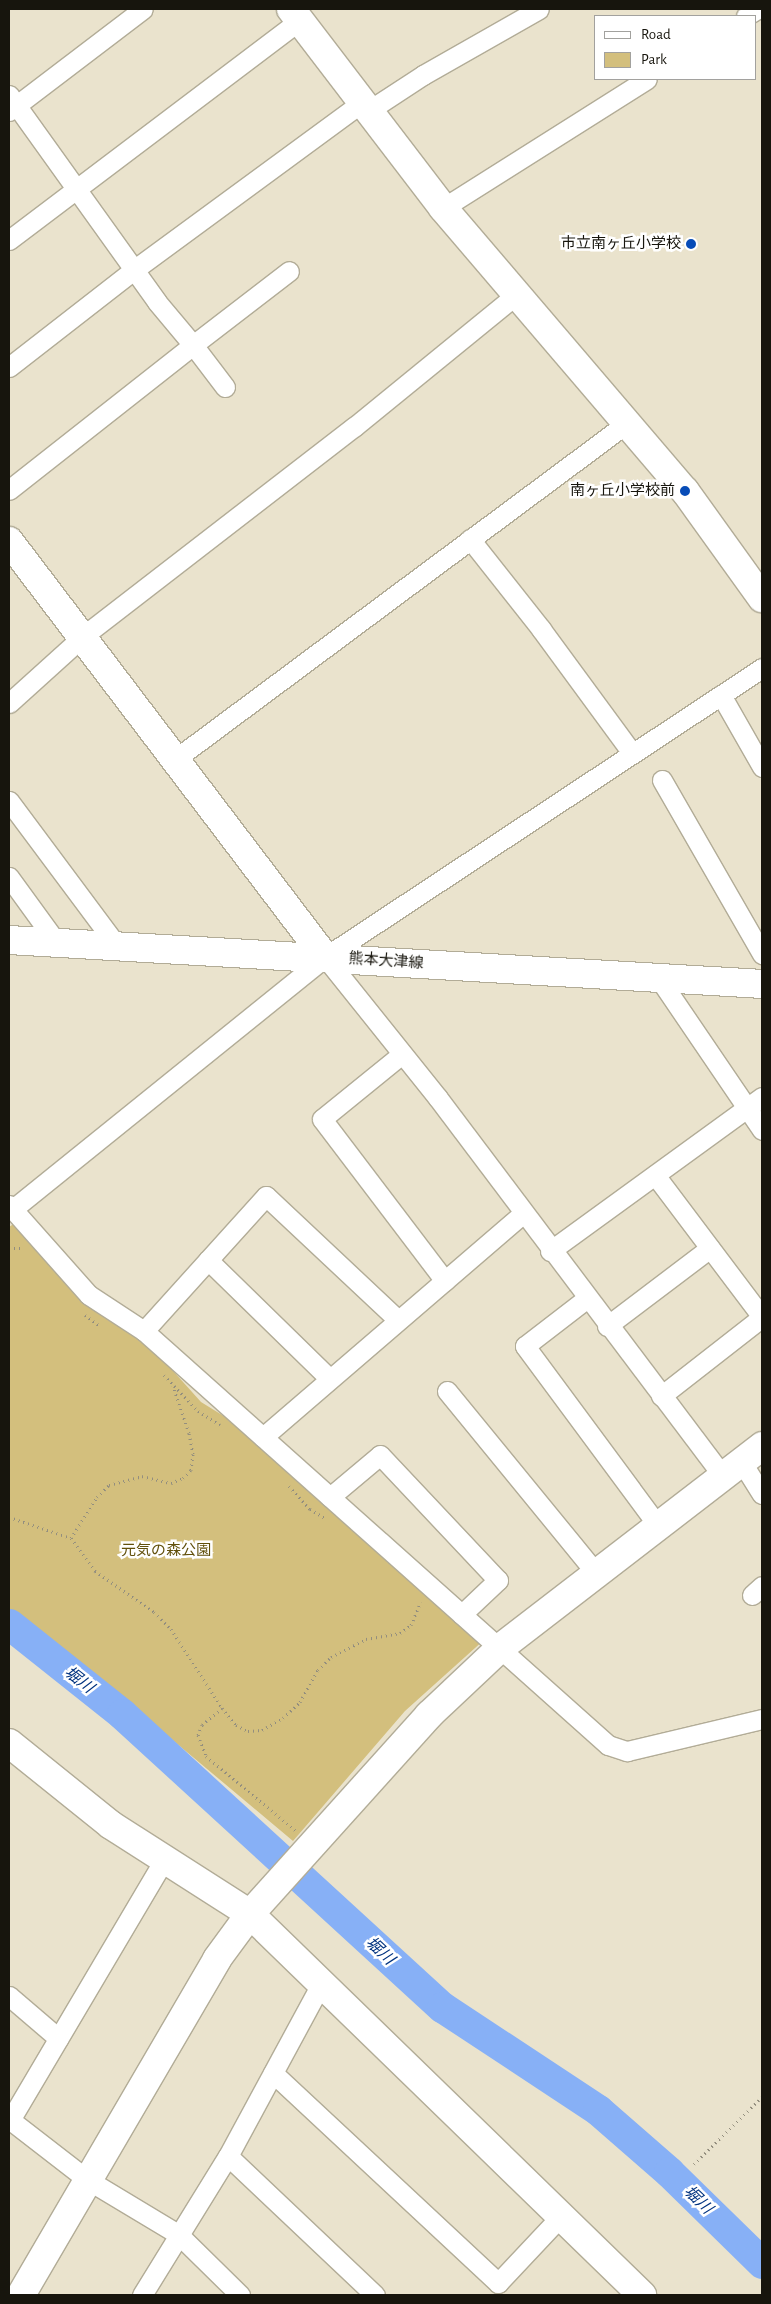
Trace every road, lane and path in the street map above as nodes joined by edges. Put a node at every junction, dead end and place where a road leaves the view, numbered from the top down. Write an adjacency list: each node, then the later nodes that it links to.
1 (144, 9): 5 (street)
2 (539, 9): 6 (street)
3 (296, 14): 6 (street); 7 (street)
4 (645, 80): 8 (street)
5 (11, 104): 7 (street)
6 (365, 107): 8 (street); 10 (street)
7 (76, 189): 9 (street); 10 (street)
8 (443, 208): 12 (street)
9 (9, 240)
10 (135, 269): 13 (street); 14 (street)
11 (289, 271): 13 (street)
12 (516, 295): 16 (street); 21 (street)
13 (193, 345): 15 (street); 17 (street)
14 (9, 367)
15 (225, 387)
16 (628, 423): 18 (street); 20 (street)
17 (9, 490)
18 (470, 539): 25 (street); 26 (street)
19 (9, 541): 21 (street)
20 (762, 598)
21 (82, 637): 24 (street); 26 (street)
22 (762, 668): 23 (street)
23 (721, 695): 25 (street); 27 (street)
24 (9, 702)
25 (632, 753): 35 (street)
26 (174, 760): 35 (street)
27 (762, 767)
28 (662, 780): 34 (street)
29 (9, 801): 33 (street)
30 (9, 878): 32 (street)
31 (9, 940): 32 (street, 熊本大津線)
32 (57, 943): 33 (street, 熊本大津線)
33 (117, 946): 35 (street, 熊本大津線)
34 (762, 954)
35 (325, 957): 36 (street, 熊本大津線); 38 (street); 42 (street)
36 (658, 977): 37 (street, 熊本大津線); 39 (street)
37 (762, 984)
38 (402, 1054): 43 (street); 47 (street)
39 (755, 1103): 40 (street); 41 (street)
40 (762, 1130)
41 (656, 1175): 44 (street); 45 (street)
42 (13, 1213): 52 (street)
43 (523, 1214): 45 (street); 47 (street)
44 (710, 1248): 49 (street); 51 (street)
45 (550, 1251): 48 (street)
46 (208, 1260): 50 (street); 52 (street); 53 (street)
47 (444, 1281): 50 (street)
48 (586, 1299): 51 (street); 62 (street)
49 (762, 1317): 56 (street)
50 (398, 1320): 53 (street)
51 (607, 1326): 56 (street)
52 (144, 1331): 57 (street)
53 (330, 1379): 57 (street)
54 (173, 1384): 63 (path)
55 (447, 1391): 64 (street)
56 (661, 1396): 58 (street)
57 (263, 1437): 60 (street)
58 (741, 1460): 59 (street); 62 (street)
59 (762, 1494)
60 (330, 1497): 66 (street); 66 (street)
61 (9, 1517): 63 (path)
62 (658, 1526): 64 (street)
63 (71, 1538): 68 (path)
64 (596, 1574): 67 (street)
65 (423, 1596): 68 (path)
66 (462, 1614): 67 (street)
67 (500, 1648): 69 (street); 71 (street)
68 (222, 1708): 71 (path)
69 (762, 1719)
70 (9, 1743): 72 (street)
71 (311, 1846): 73 (street)
72 (164, 1860): 73 (street); 76 (street)
73 (250, 1914): 74 (street); 82 (street)
74 (322, 1982): 77 (street); 83 (street)
75 (9, 1996): 76 (street)
76 (58, 2038): 79 (street)
77 (273, 2072): 80 (street); 85 (street)
78 (762, 2097): 81 (path)
79 (9, 2120): 82 (street)
80 (228, 2156): 84 (street); 90 (street)
81 (694, 2164)
82 (88, 2180): 84 (street); 87 (street)
83 (561, 2216): 85 (street); 86 (street)
84 (178, 2234): 88 (street); 89 (street)
85 (492, 2289)
86 (631, 2292)
87 (21, 2295)
88 (142, 2295)
89 (240, 2295)
90 (375, 2295)

